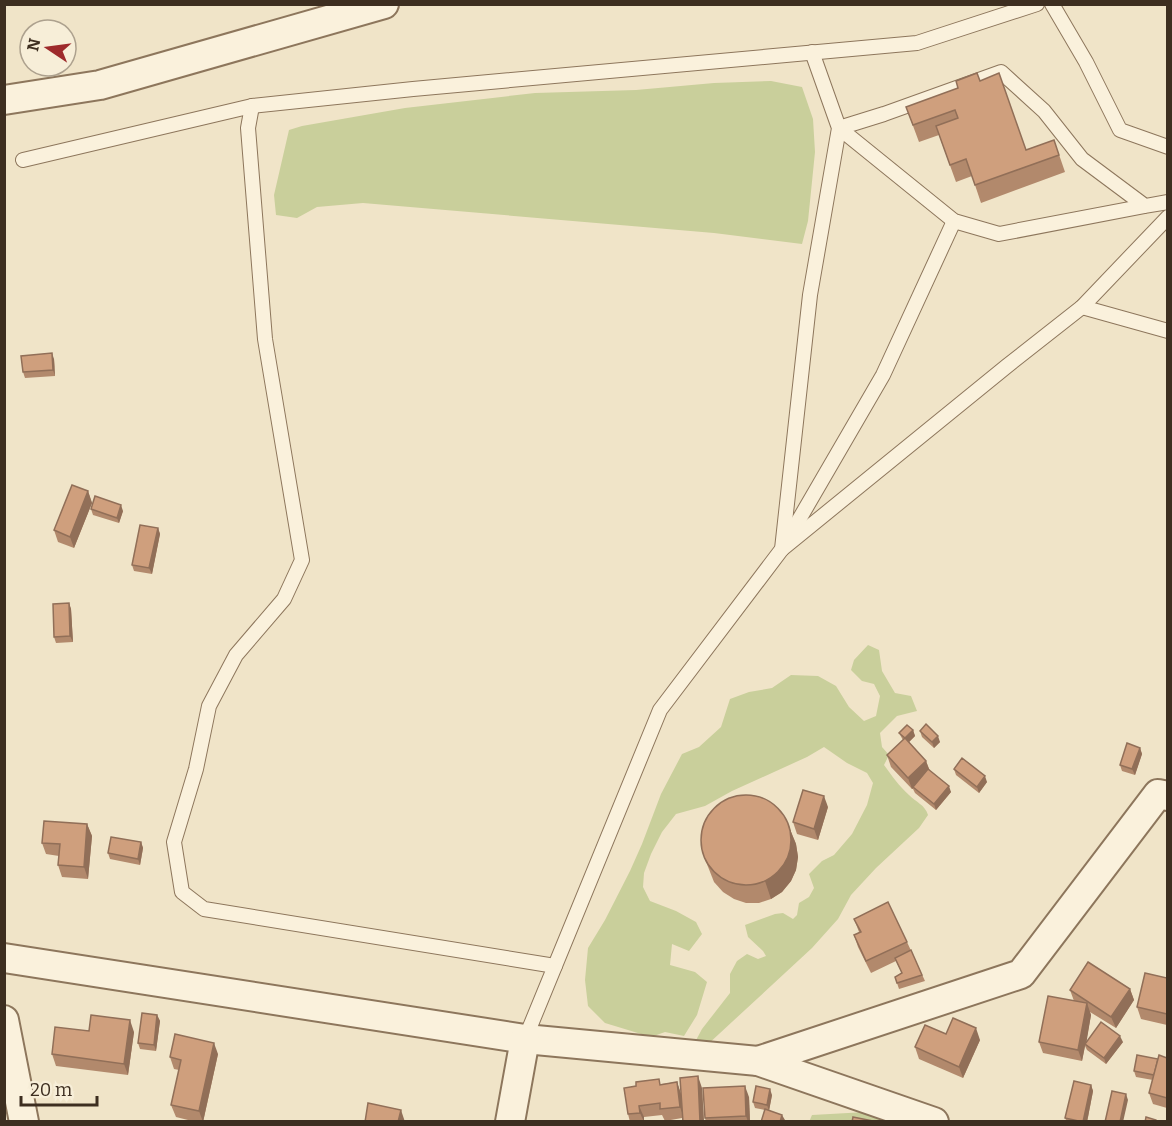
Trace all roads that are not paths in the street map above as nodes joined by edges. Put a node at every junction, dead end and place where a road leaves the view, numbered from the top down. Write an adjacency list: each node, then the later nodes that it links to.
1 (384, 4): 5 (street)
2 (1037, 4): 4 (lane)
3 (1052, 4): 8 (lane)
4 (812, 52): 6 (lane); 7 (lane)
5 (4, 100)
6 (252, 106): 9 (lane); 19 (lane)
7 (839, 128): 11 (lane); 13 (lane); 16 (lane)
8 (1167, 147)
9 (23, 160)
10 (1167, 202): 11 (lane)
11 (1145, 206): 13 (lane)
12 (1167, 217): 14 (lane)
13 (954, 221): 16 (lane)
14 (1082, 307): 15 (lane); 16 (lane)
15 (1167, 331)
16 (782, 549): 19 (lane)
17 (1167, 796): 22 (street)
18 (4, 958): 21 (street)
19 (555, 966): 21 (lane)
20 (4, 1020): 23 (street)
21 (525, 1040): 22 (street); 24 (street)
22 (758, 1061): 25 (street)
23 (24, 1122)
24 (510, 1122)
25 (934, 1122)

